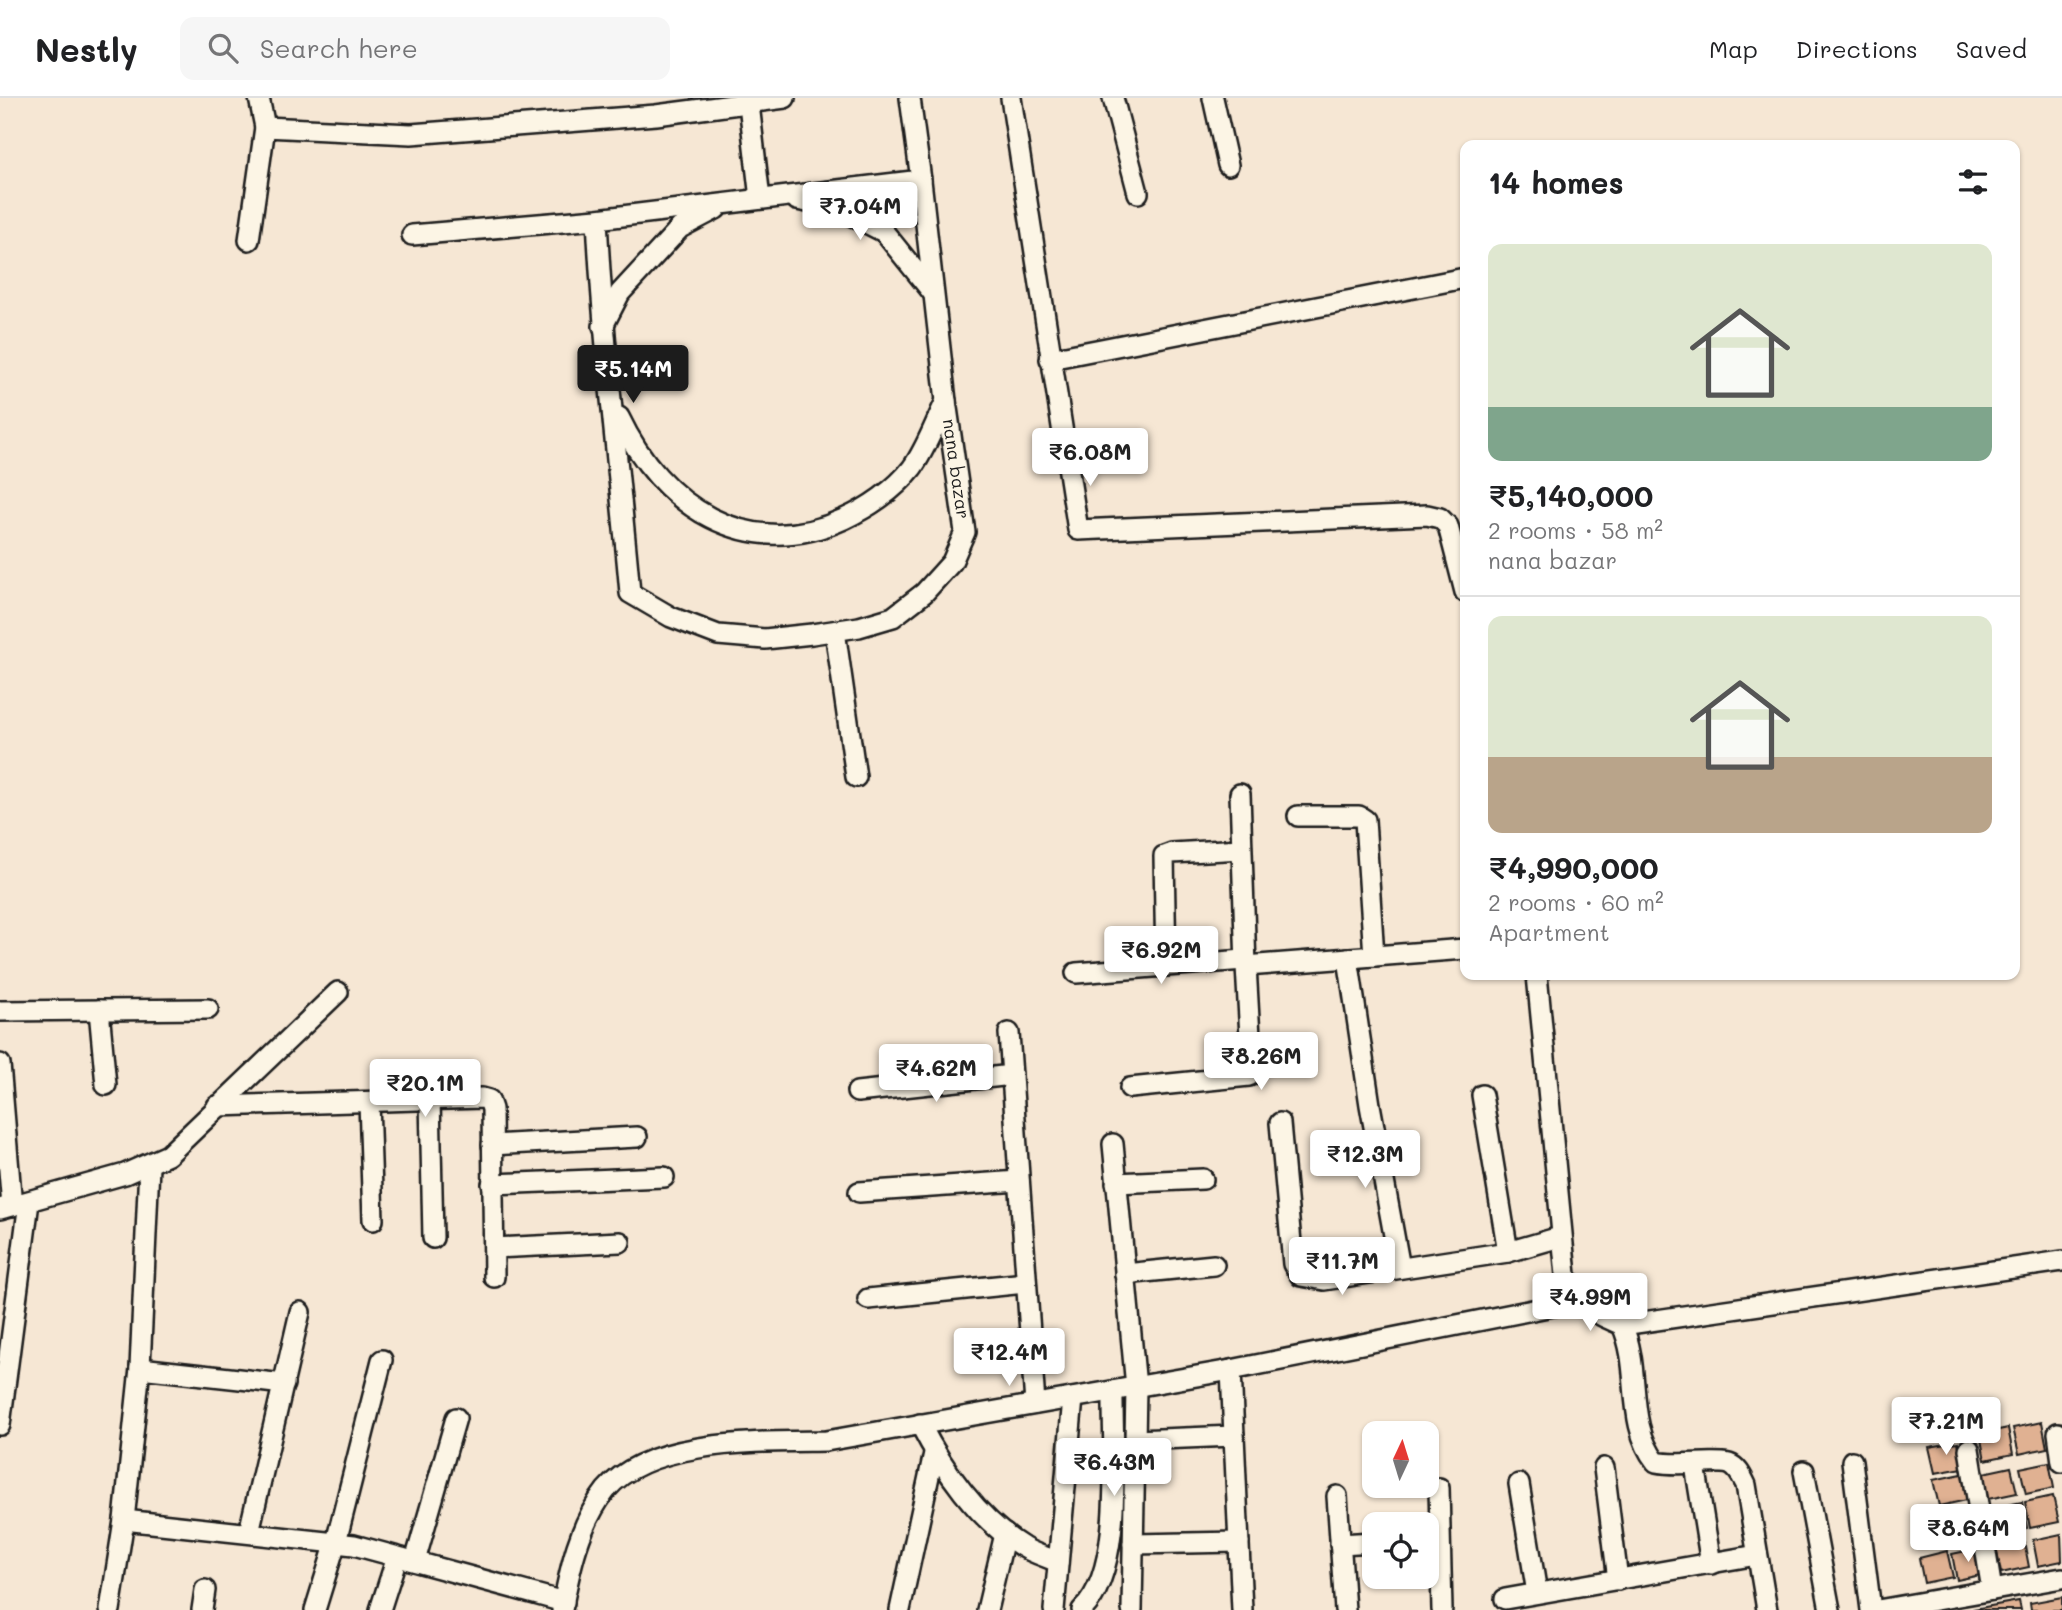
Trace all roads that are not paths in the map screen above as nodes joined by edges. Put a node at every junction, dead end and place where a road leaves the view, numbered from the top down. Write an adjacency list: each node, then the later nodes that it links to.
1 (259, 98): 8 (street)
2 (785, 98): 7 (street)
3 (910, 98): 10 (street, nana bazar)
4 (1011, 98): 21 (street)
5 (1113, 98): 11 (street)
6 (1213, 98): 9 (street)
7 (749, 104): 8 (street); 13 (street)
8 (265, 127): 17 (street)
9 (1228, 165)
10 (921, 180): 12 (street); 19 (street, nana bazar)
11 (1138, 193)
12 (783, 197): 13 (street); 19 (street)
13 (760, 199): 14 (street)
14 (728, 203): 15 (street); 20 (street)
15 (597, 219): 16 (street); 20 (street, nana bazar)
16 (412, 235)
17 (249, 240)
18 (1460, 279): 21 (street)
19 (933, 293): 22 (street, nana bazar)
20 (602, 327): 23 (street, nana bazar)
21 (1050, 359): 24 (street)
22 (946, 401): 23 (street); 25 (street, nana bazar)
23 (613, 404): 25 (street, nana bazar)
24 (1460, 573)
25 (835, 631): 26 (street)
26 (856, 777)
27 (1240, 794): 29 (street)
28 (1298, 816): 31 (street)
29 (1241, 849): 33 (street); 34 (street)
30 (1460, 948): 31 (street)
31 (1374, 956): 32 (street)
32 (1348, 958): 33 (street); 71 (street)
33 (1245, 963): 34 (street); 45 (street)
34 (1166, 966): 35 (street)
35 (1076, 973)
36 (1537, 980): 64 (street)
37 (338, 992): 50 (street)
38 (208, 1009): 39 (street)
39 (99, 1010): 40 (street); 44 (street)
40 (0, 1011)
41 (1009, 1033): 43 (street)
42 (0, 1064): 62 (street)
43 (1012, 1075): 46 (street); 58 (street)
44 (106, 1085)
45 (1130, 1088)
46 (857, 1092)
47 (1482, 1095): 68 (street)
48 (430, 1098): 49 (street); 54 (street); 65 (street)
49 (369, 1102): 50 (street); 63 (street)
50 (217, 1106): 55 (street)
51 (1280, 1123): 71 (street)
52 (636, 1137): 54 (street)
53 (1113, 1144): 59 (street)
54 (492, 1145): 60 (street)
55 (149, 1166): 62 (street); 81 (street)
56 (664, 1177): 60 (street)
57 (1203, 1179): 59 (street)
58 (1019, 1181): 61 (street); 74 (street)
59 (1116, 1183): 72 (street)
60 (492, 1184): 67 (street)
61 (859, 1192)
62 (14, 1205): 79 (street)
63 (373, 1220)
64 (1560, 1237): 68 (street); 76 (street)
65 (433, 1238)
66 (621, 1242): 67 (street)
67 (494, 1248): 73 (street)
68 (1508, 1252): 71 (street)
69 (2062, 1261): 78 (street)
70 (1214, 1265): 72 (street)
71 (1400, 1268)
72 (1125, 1274): 84 (street)
73 (494, 1277)
74 (1026, 1283): 75 (street); 87 (street)
75 (869, 1299)
76 (1578, 1301): 78 (street); 82 (street)
77 (300, 1312): 83 (street)
78 (1622, 1325): 98 (street)
79 (6, 1330): 90 (street)
80 (382, 1360): 106 (street)
81 (140, 1368): 83 (street); 103 (street)
82 (1231, 1370): 84 (street); 92 (street)
83 (284, 1384): 104 (street)
84 (1136, 1387): 85 (street); 93 (street)
85 (1113, 1391): 86 (street); 130 (street)
86 (1073, 1398): 87 (street); 113 (street)
87 (1035, 1404): 89 (street)
88 (456, 1418): 112 (street)
89 (919, 1424): 95 (street); 122 (street)
90 (0, 1425)
91 (2058, 1433): 97 (street)
92 (1234, 1436): 93 (street); 107 (street)
93 (1135, 1440): 109 (street)
94 (1969, 1449): 119 (street)
95 (934, 1453): 105 (street); 127 (street)
96 (1852, 1461): 137 (street)
97 (2062, 1462)
98 (1695, 1465): 111 (street); 114 (street)
99 (1604, 1468): 116 (street)
100 (1804, 1471): 136 (street)
101 (1519, 1484): 120 (street)
102 (1336, 1496): 110 (street)
103 (124, 1520): 104 (street); 123 (street)
104 (248, 1532): 106 (street)
105 (1005, 1534): 113 (street); 128 (street)
106 (336, 1542): 112 (street); 125 (street)
107 (1239, 1542): 109 (street); 132 (street)
108 (1362, 1543): 110 (street)
109 (1133, 1544): 131 (street)
110 (1340, 1544): 133 (street)
111 (1757, 1555): 114 (street); 135 (street)
112 (406, 1559): 122 (street); 126 (street)
113 (1058, 1562): 129 (street)
114 (1711, 1564): 116 (street)
115 (2062, 1578): 119 (street)
116 (1618, 1580): 120 (street)
117 (1439, 1586): 134 (street)
118 (205, 1590): 124 (street)
119 (1992, 1590): 138 (street)
120 (1537, 1593): 121 (street)
121 (1505, 1599)
122 (563, 1606)
123 (110, 1610)
124 (202, 1610)
125 (315, 1610)
126 (380, 1610)
127 (900, 1610)
128 (987, 1610)
129 (1054, 1610)
130 (1082, 1610)
131 (1132, 1610)
132 (1242, 1610)
133 (1345, 1610)
134 (1442, 1610)
135 (1767, 1610)
136 (1830, 1610)
137 (1871, 1610)
138 (1878, 1610)

